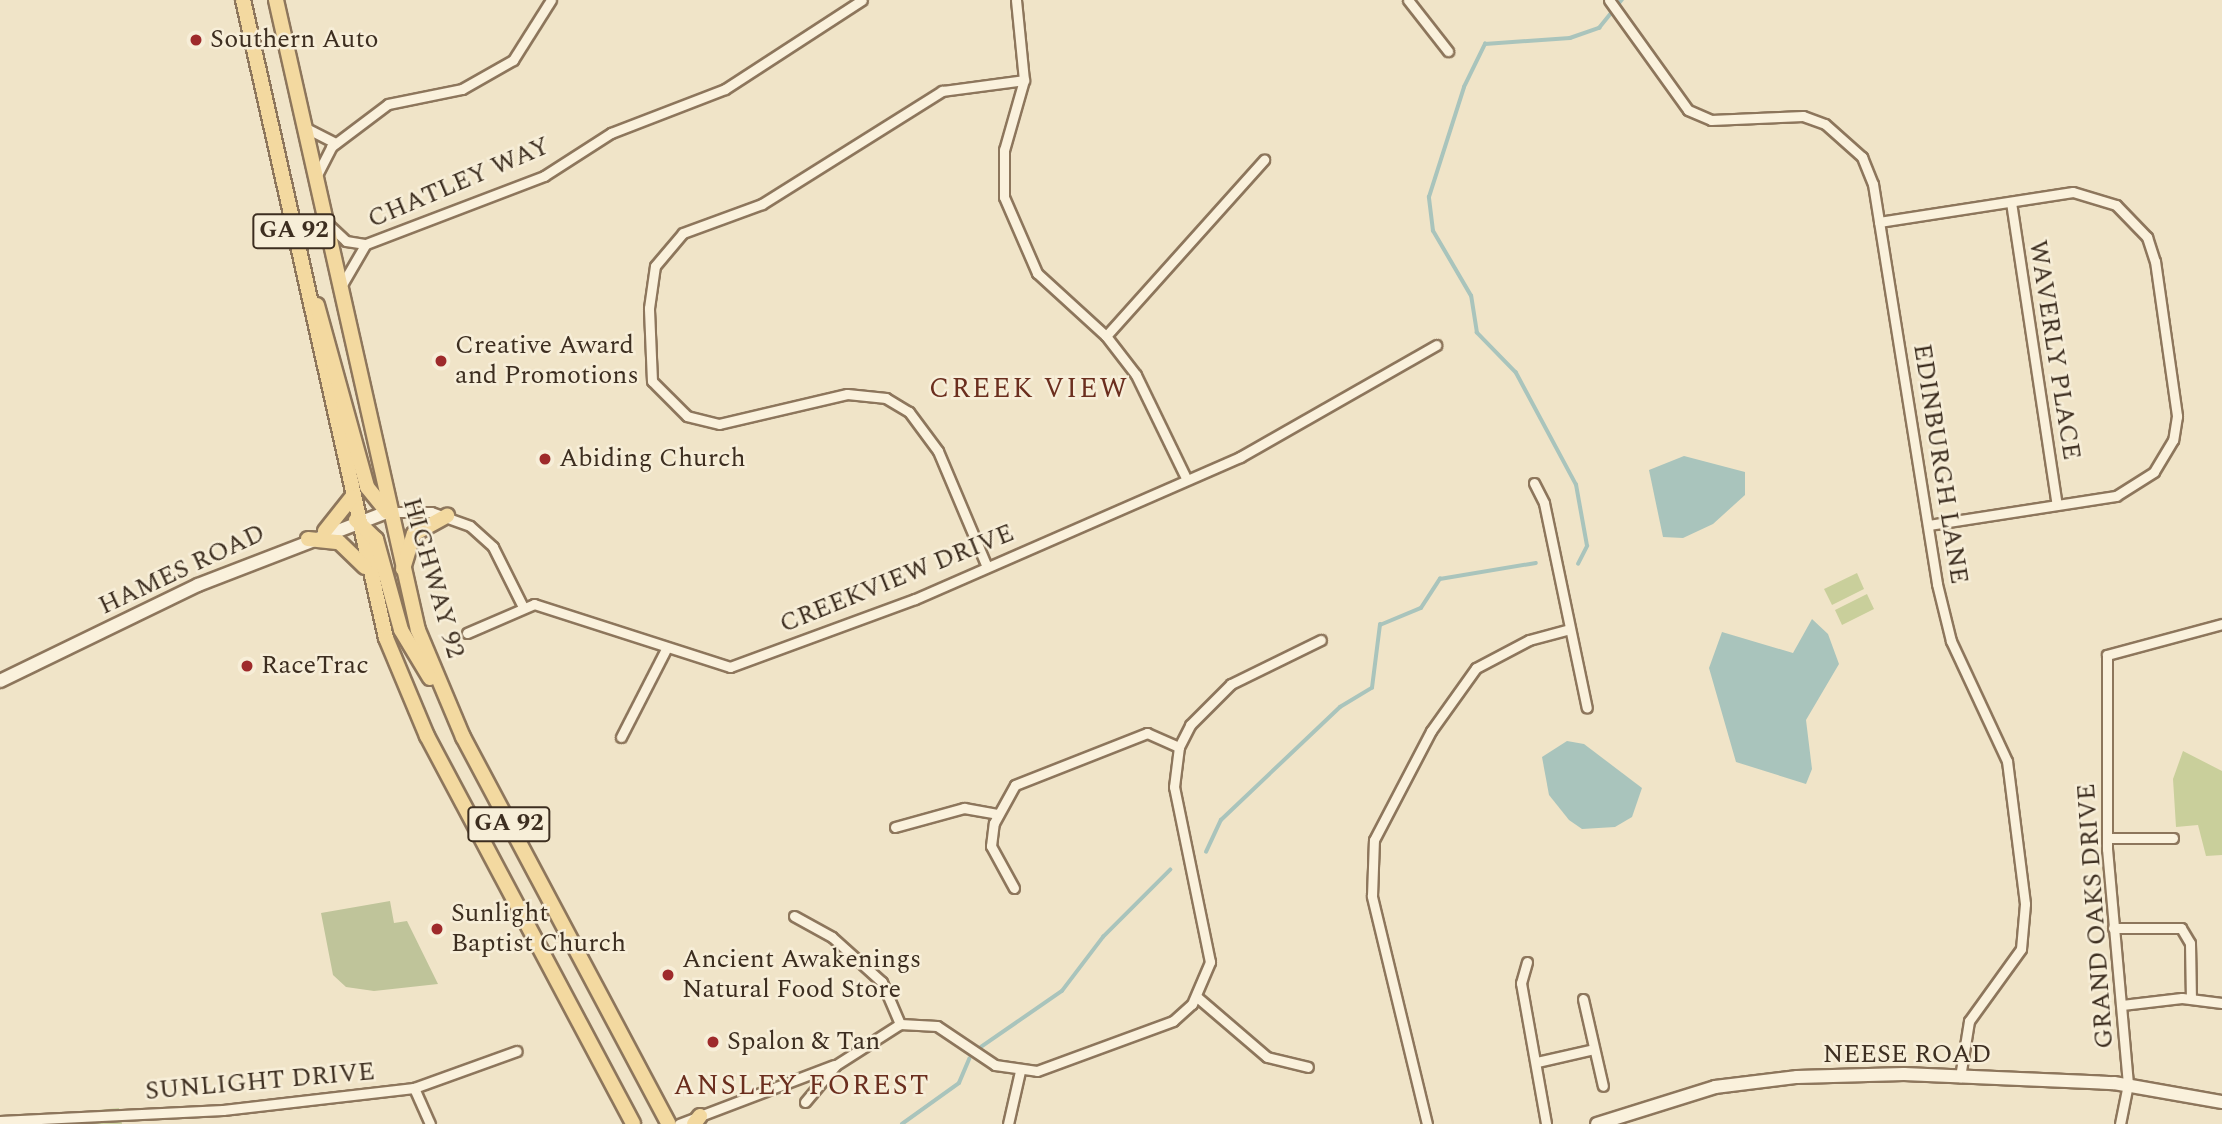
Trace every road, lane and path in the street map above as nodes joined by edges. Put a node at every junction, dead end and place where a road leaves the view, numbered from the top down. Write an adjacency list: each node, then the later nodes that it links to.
1 (243, 0): 18 (main road, GA 92)
2 (276, 0): 10 (main road, HIGHWAY 92 / GA 92)
3 (551, 0): 11 (street)
4 (862, 0): 17 (street, CHATLEY WAY)
5 (1016, 0): 9 (street)
6 (1408, 0): 8 (street)
7 (1609, 0): 16 (street, EDINBURGH LANE)
8 (1448, 51)
9 (1024, 80): 20 (street); 32 (street)
10 (303, 125): 11 (street); 13 (main road, HIGHWAY 92 / GA 92)
11 (335, 144): 13 (street)
12 (1264, 160): 20 (street)
13 (316, 181): 15 (main road, HIGHWAY 92 / GA 92)
14 (2011, 202): 16 (street); 25 (street, WAVERLY PLACE); 25 (street)
15 (323, 215): 17 (street, CHATLEY WAY); 19 (main road, HIGHWAY 92 / GA 92)
16 (1879, 222): 29 (street, EDINBURGH LANE)
17 (366, 244): 19 (street, CHATLEY WAY)
18 (306, 285): 24 (main road, GA 92); 26 (main road)
19 (340, 295): 26 (main road, HIGHWAY 92 / GA 92)
20 (1106, 336): 22 (street)
21 (1436, 345): 22 (street, CREEKVIEW DRIVE)
22 (1186, 478): 32 (street, CREEKVIEW DRIVE)
23 (1534, 484): 37 (street)
24 (352, 497): 28 (main road, GA 92); 30 (main road)
25 (2056, 505): 29 (street)
26 (387, 512): 27 (street); 28 (street, HAMES ROAD); 34 (main road, HIGHWAY 92 / GA 92)
27 (447, 516): 34 (main road); 35 (street)
28 (356, 520): 30 (street, HAMES ROAD); 33 (main road, GA 92); 42 (main road)
29 (1928, 525): 66 (street, EDINBURGH LANE)
30 (325, 531): 31 (street, HAMES ROAD)
31 (308, 538): 33 (main road); 41 (street, HAMES ROAD)
32 (988, 568): 40 (street, CREEKVIEW DRIVE)
33 (367, 570): 72 (main road, GA 92)
34 (403, 581): 42 (main road, HIGHWAY 92 / GA 92)
35 (523, 607): 38 (street); 40 (street, CREEKVIEW DRIVE)
36 (2222, 624): 48 (street, GRAND OAKS DRIVE)
37 (1570, 629): 43 (street); 81 (street)
38 (467, 633)
39 (1321, 640): 45 (street)
40 (666, 649): 44 (street)
41 (0, 681)
42 (441, 690): 78 (main road, HIGHWAY 92 / GA 92)
43 (1587, 708)
44 (621, 737)
45 (1179, 747): 46 (street); 54 (street)
46 (998, 814): 47 (street); 50 (street)
47 (895, 827)
48 (2107, 838): 49 (street); 52 (street, GRAND OAKS DRIVE)
49 (2173, 838)
50 (1014, 888)
51 (794, 916): 59 (street)
52 (2113, 928): 56 (street); 58 (street, GRAND OAKS DRIVE)
53 (1527, 962): 62 (street)
54 (1197, 997): 64 (street); 65 (street)
55 (1583, 999): 60 (street)
56 (2191, 999): 57 (street); 58 (street)
57 (2222, 1003)
58 (2122, 1005): 67 (street, GRAND OAKS DRIVE)
59 (900, 1024): 63 (street); 65 (street)
60 (1594, 1049): 62 (street); 68 (street)
61 (517, 1051): 69 (street, SUNLIGHT DRIVE)
62 (1537, 1062): 82 (street)
63 (836, 1065): 70 (street); 73 (street)
64 (1308, 1067)
65 (1020, 1070): 80 (street)
66 (1960, 1077): 67 (street, NEESE ROAD); 83 (street, NEESE ROAD)
67 (2128, 1084): 71 (street, NEESE ROAD); 84 (street, GRAND OAKS DRIVE)
68 (1603, 1086)
69 (414, 1088): 74 (street, SUNLIGHT DRIVE); 75 (street)
70 (805, 1102)
71 (2222, 1102)
72 (622, 1104): 76 (main road); 77 (main road, GA 92)
73 (697, 1120): 79 (street)
74 (0, 1121)
75 (430, 1124)
76 (623, 1124)
77 (633, 1124)
78 (669, 1124)
79 (679, 1124)
80 (1008, 1124)
81 (1427, 1124)
82 (1546, 1124)
83 (1597, 1124)
84 (2120, 1124)

